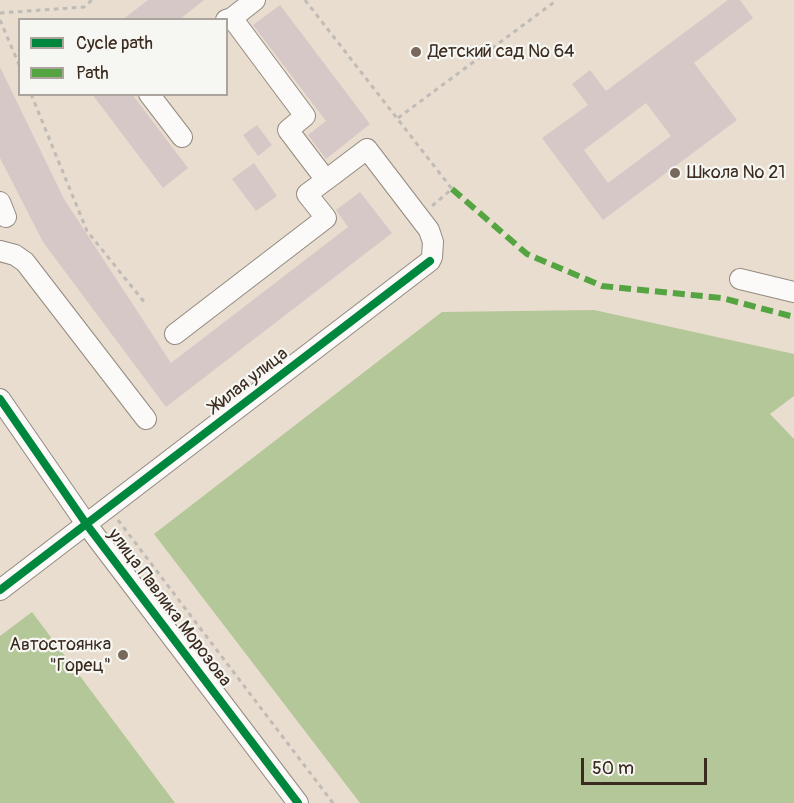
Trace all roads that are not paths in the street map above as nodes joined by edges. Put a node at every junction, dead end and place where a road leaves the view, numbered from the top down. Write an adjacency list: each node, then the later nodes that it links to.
1 (255, 0): 2 (street)
2 (229, 19): 5 (street)
3 (151, 96): 4 (street)
4 (183, 137)
5 (326, 180): 9 (street); 12 (street, Жилая улица)
6 (0, 251): 11 (street)
7 (740, 279): 8 (street)
8 (794, 292)
9 (175, 334)
10 (0, 399): 12 (street, улица Павлика Морозова)
11 (146, 419)
12 (87, 525): 13 (street, Жилая улица); 14 (street, улица Павлика Морозова)
13 (0, 590)
14 (298, 803)

